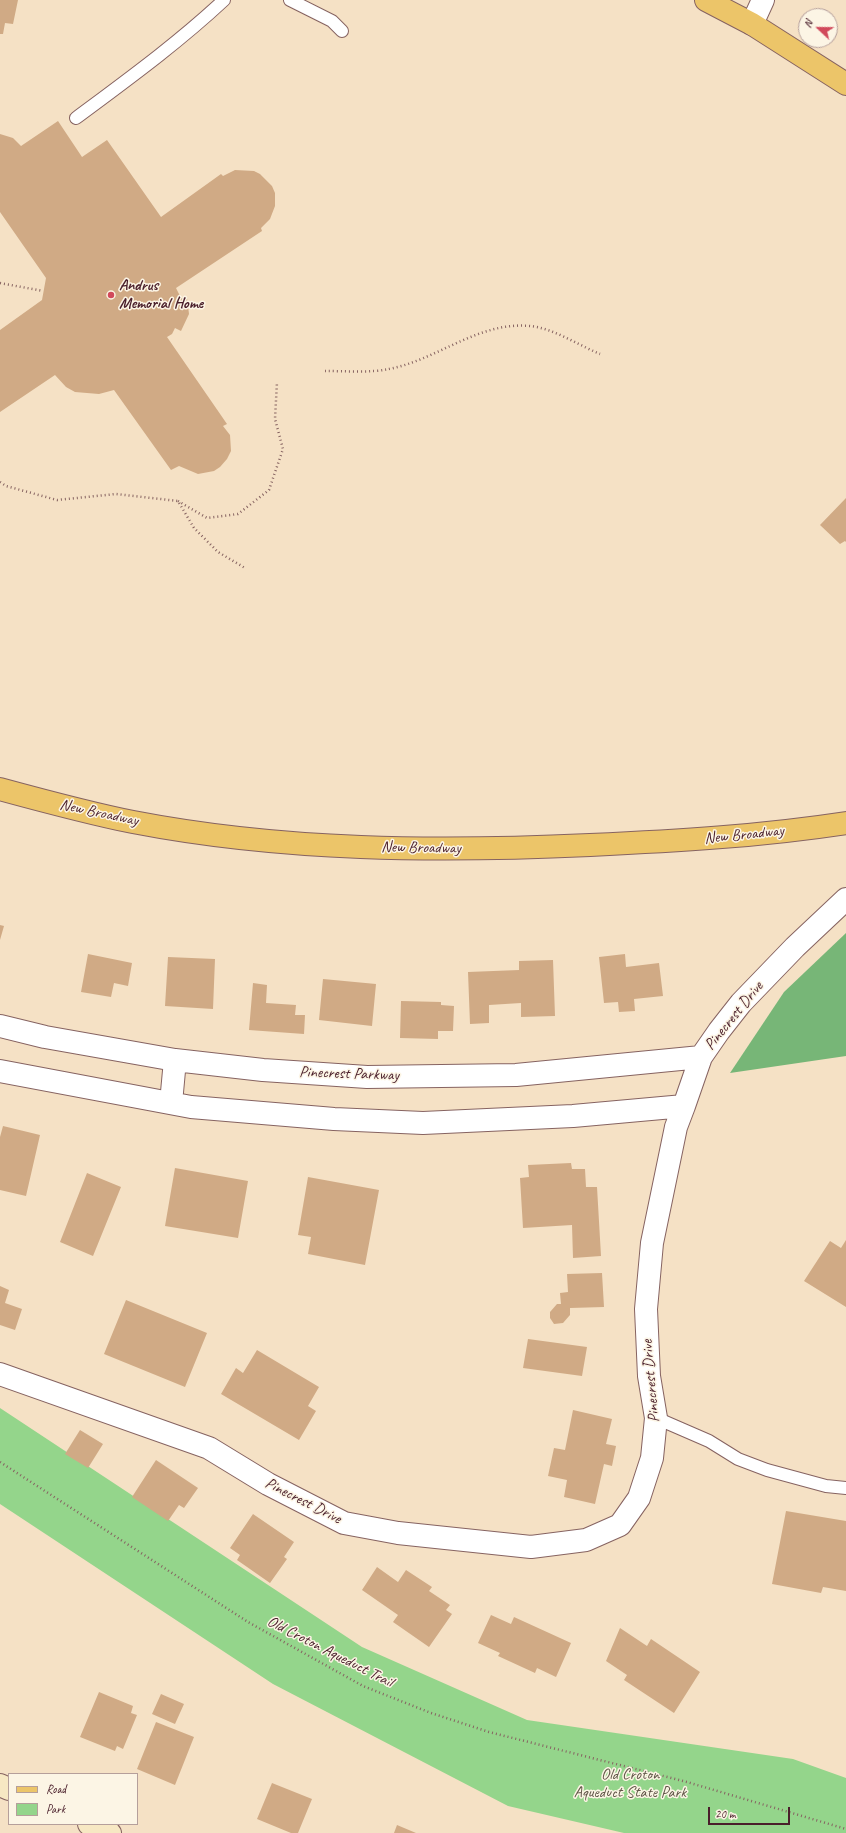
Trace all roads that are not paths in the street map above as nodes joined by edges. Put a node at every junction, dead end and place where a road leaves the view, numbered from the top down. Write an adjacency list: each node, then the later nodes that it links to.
1 (224, 0): 8 (lane)
2 (290, 0): 6 (lane)
3 (706, 0): 5 (main road)
4 (763, 0): 5 (street)
5 (752, 24): 7 (main road)
6 (342, 31)
7 (846, 84)
8 (76, 118)
9 (0, 789): 10 (main road, New Broadway)
10 (846, 823)
11 (846, 899): 13 (street, Pinecrest Drive)
12 (0, 1026): 14 (street, Pinecrest Parkway)
13 (702, 1057): 14 (street, Pinecrest Parkway); 17 (street, Pinecrest Drive)
14 (175, 1060): 16 (street)
15 (0, 1071): 16 (street)
16 (171, 1102): 17 (street)
17 (684, 1106): 19 (street, Pinecrest Drive)
18 (0, 1374): 19 (street, Pinecrest Drive)
19 (656, 1418): 20 (lane)
20 (846, 1488)
21 (91, 1825): 22 (street)
22 (110, 1833)

